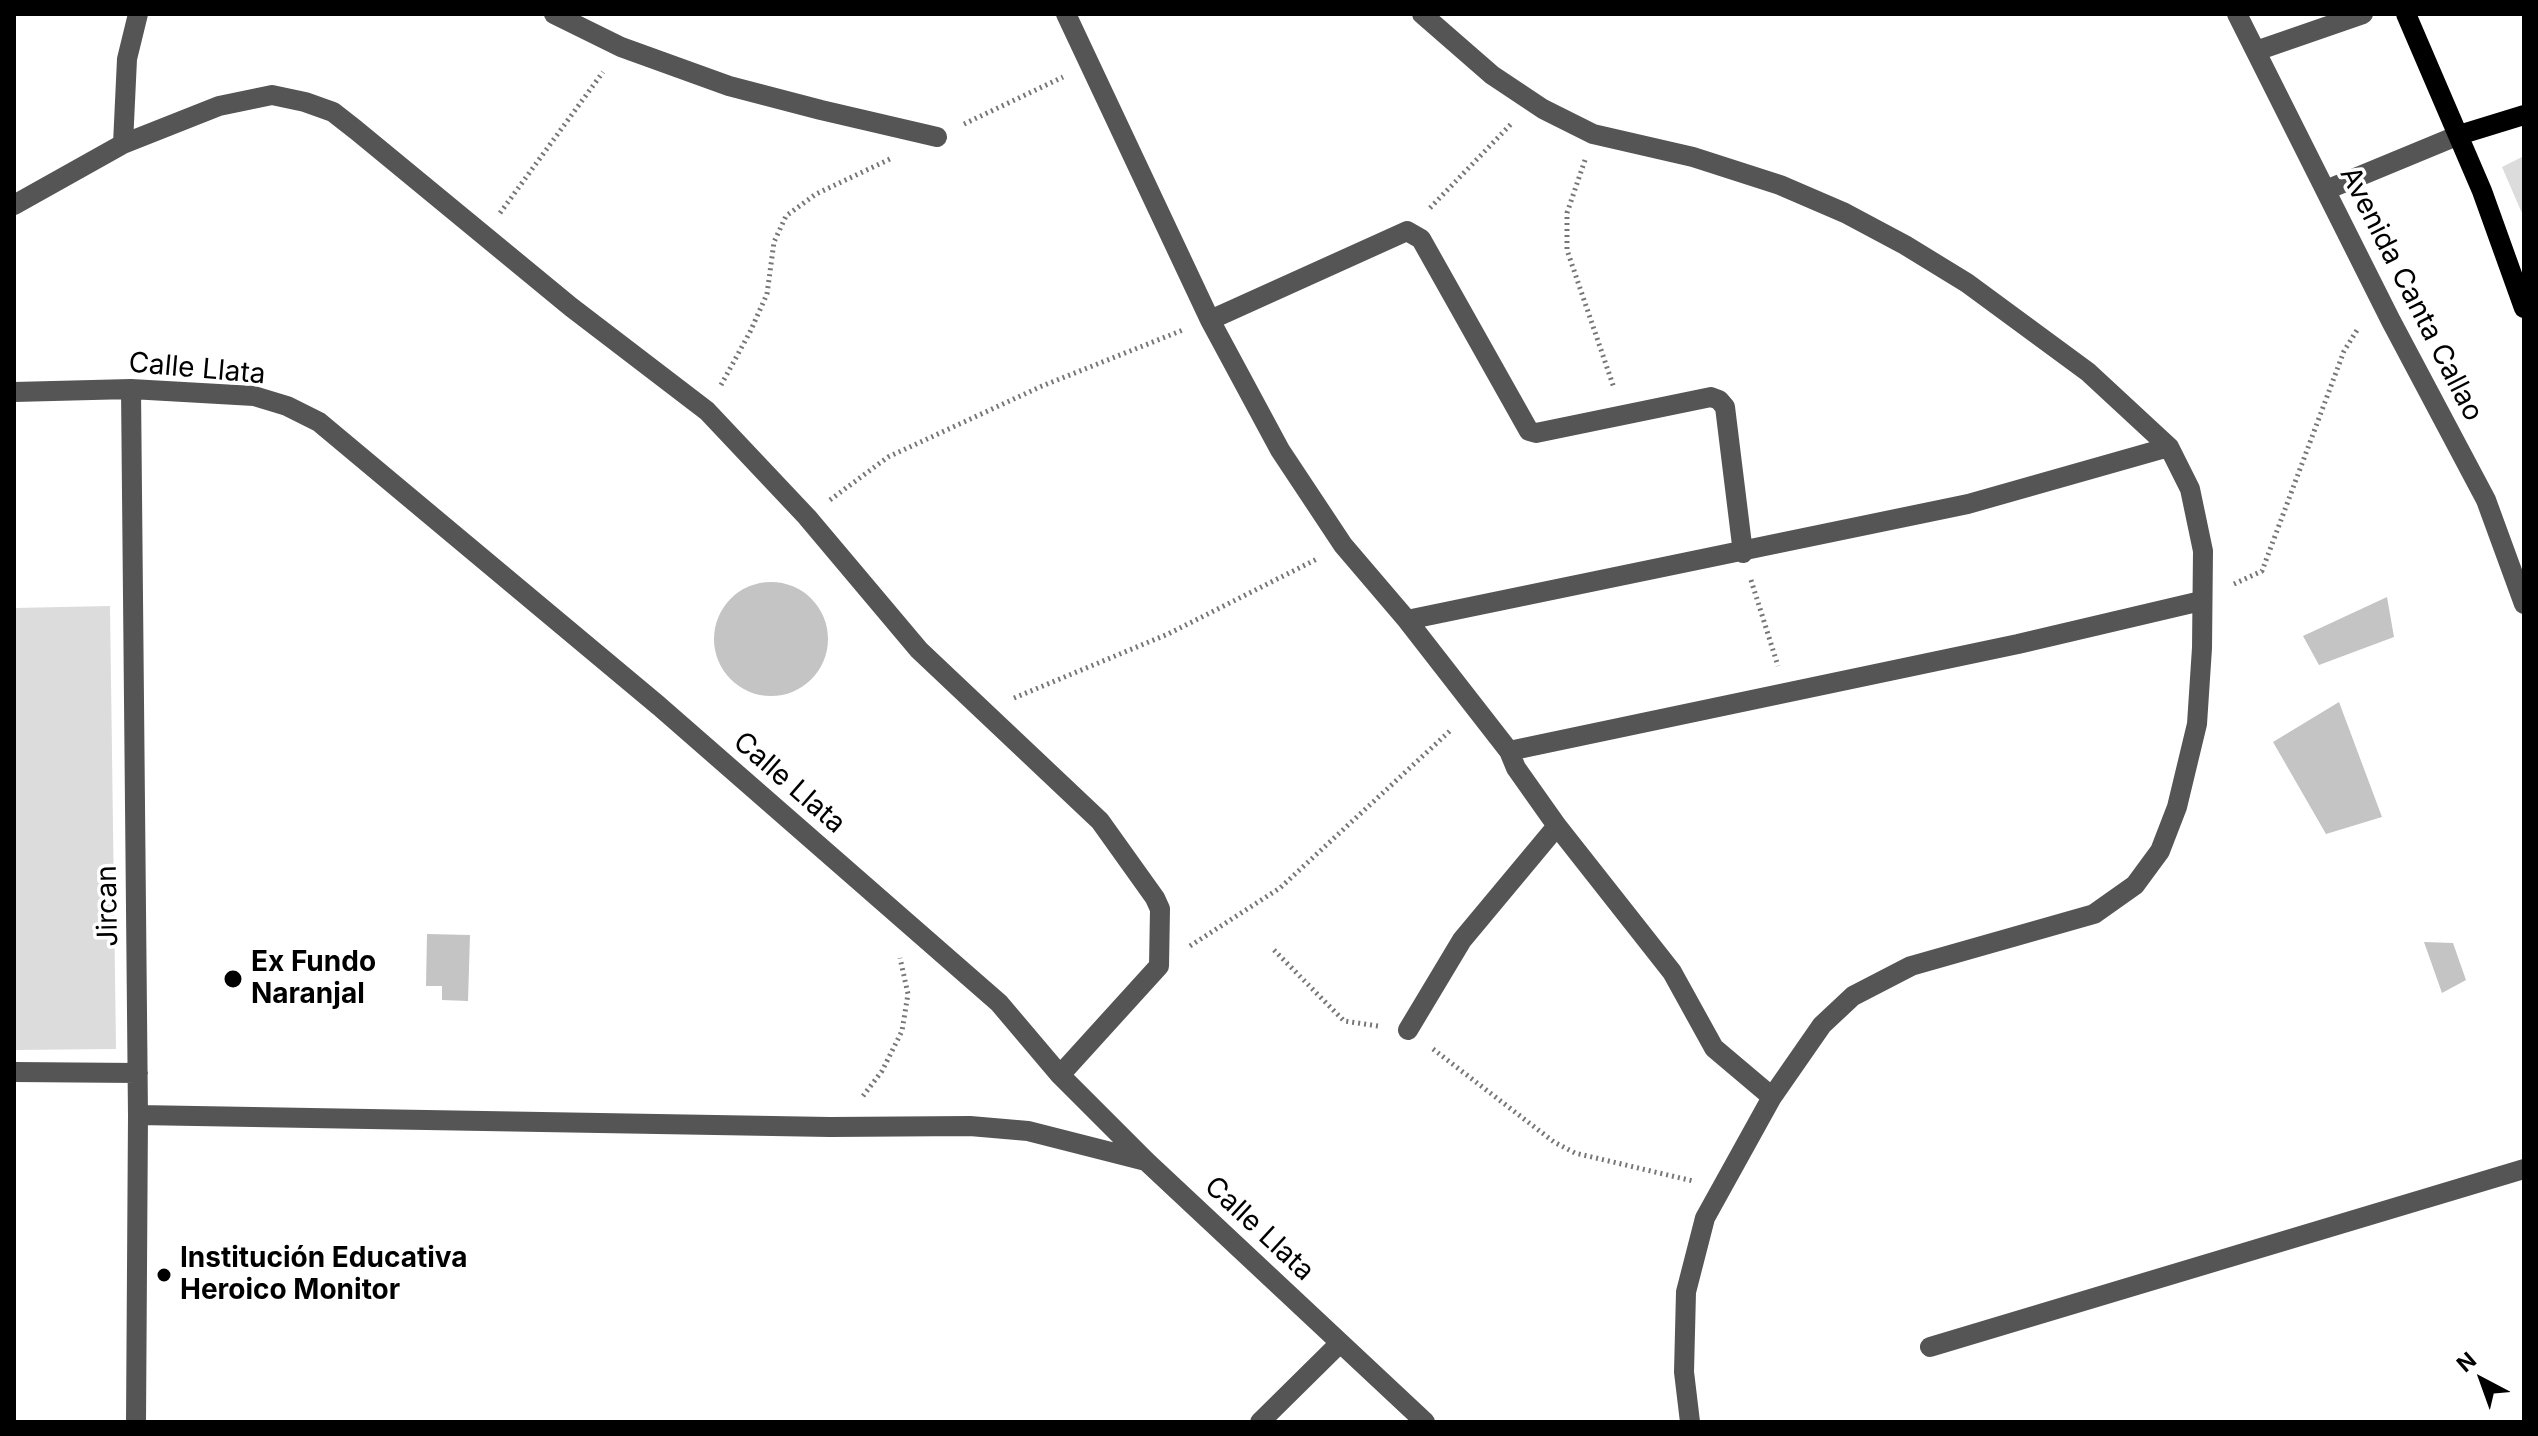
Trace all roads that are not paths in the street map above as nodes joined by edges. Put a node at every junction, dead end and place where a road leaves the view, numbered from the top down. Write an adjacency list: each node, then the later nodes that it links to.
1 (138, 14): 12 (street)
2 (554, 14): 11 (street)
3 (1066, 14): 16 (street)
4 (1422, 14): 19 (street)
5 (2237, 14): 8 (street, Avenida Canta Callao)
6 (2363, 14): 8 (street)
7 (2406, 14): 10 (main road)
8 (2256, 51): 13 (street, Avenida Canta Callao)
9 (2524, 115): 10 (main road)
10 (2459, 135): 13 (street); 15 (main road)
11 (937, 137)
12 (123, 144): 14 (street); 29 (street)
13 (2326, 190): 22 (street, Avenida Canta Callao)
14 (14, 205)
15 (2524, 308)
16 (1210, 320): 20 (street); 23 (street)
17 (131, 389): 18 (street, Calle Llata); 28 (street, Jircan); 29 (street, Calle Llata)
18 (14, 392)
19 (2169, 447): 20 (street); 21 (street)
20 (1743, 553): 23 (street)
21 (2201, 601): 24 (street); 30 (street)
22 (2524, 604)
23 (1407, 620): 24 (street)
24 (1509, 751): 25 (street)
25 (1557, 826): 26 (street); 30 (street)
26 (1408, 1030)
27 (14, 1072): 28 (street)
28 (138, 1073): 31 (street, Jircan)
29 (1060, 1075): 32 (street, Calle Llata)
30 (1772, 1097): 39 (street)
31 (138, 1115): 32 (street); 36 (street, Jircan)
32 (1146, 1161): 34 (street, Calle Llata)
33 (2524, 1169): 35 (street)
34 (1340, 1343): 37 (street); 38 (street, Calle Llata)
35 (1930, 1347)
36 (136, 1422)
37 (1260, 1422)
38 (1425, 1422)
39 (1690, 1422)

